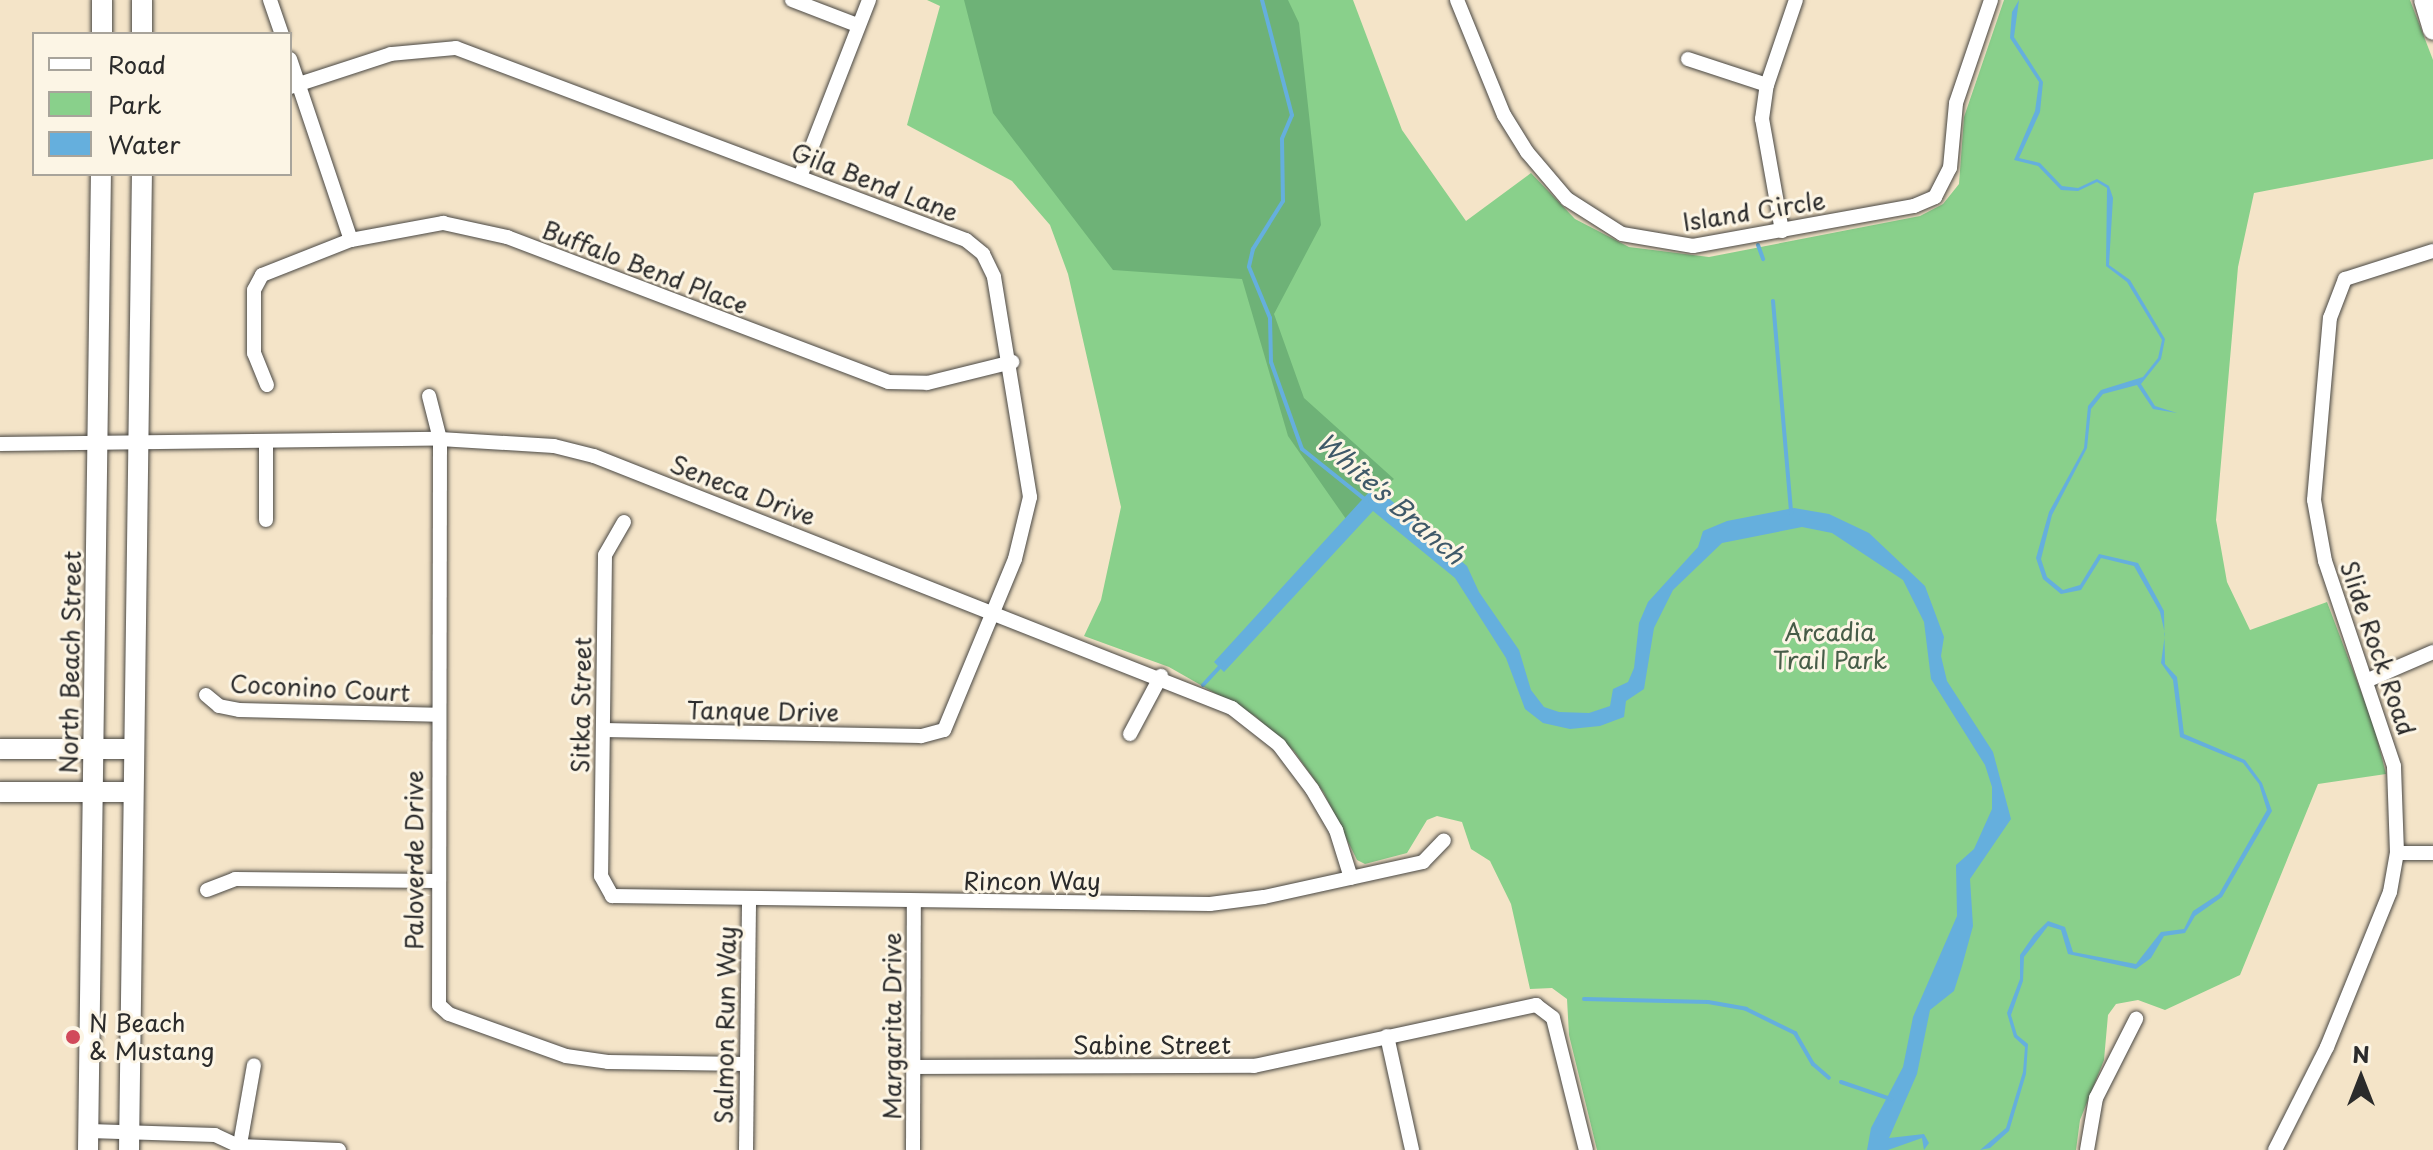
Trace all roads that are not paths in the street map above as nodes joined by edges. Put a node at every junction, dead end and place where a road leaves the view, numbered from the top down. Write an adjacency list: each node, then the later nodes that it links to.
1 (102, 0): 12 (main road)
2 (142, 0): 13 (main road)
3 (270, 0): 14 (street)
4 (792, 0): 10 (street)
5 (869, 0): 10 (street)
6 (1457, 0): 21 (street, Island Circle)
7 (1796, 0): 17 (street)
8 (1991, 0): 21 (street, Island Circle)
9 (2424, 0): 11 (main road)
10 (857, 25): 20 (street)
11 (2433, 30)
12 (102, 32)
13 (142, 32)
14 (281, 32)
15 (1688, 59): 17 (street)
16 (293, 85): 20 (street, Gila Bend Lane); 22 (street)
17 (1767, 85): 21 (street)
18 (101, 176): 29 (main road, North Beach Street)
19 (142, 176): 28 (main road)
20 (800, 177): 24 (street, Gila Bend Lane)
21 (1782, 231)
22 (351, 240): 24 (street, Buffalo Bend Place); 25 (street, Buffalo Bend Place)
23 (2433, 251): 37 (street, Slide Rock Road)
24 (1012, 362): 34 (street, Gila Bend Lane)
25 (267, 385)
26 (429, 396): 27 (street, Paloverde Drive)
27 (440, 439): 30 (street, Seneca Drive); 34 (street, Seneca Drive); 39 (street, Paloverde Drive)
28 (137, 442): 29 (street, Seneca Drive); 30 (street, Seneca Drive); 45 (main road)
29 (98, 443): 31 (street, Seneca Drive); 44 (main road, North Beach Street)
30 (266, 443): 32 (street)
31 (0, 444)
32 (266, 520)
33 (624, 522): 40 (street, Sitka Street)
34 (995, 611): 36 (street, Seneca Drive); 42 (street, Gila Bend Lane)
35 (2433, 652): 37 (street)
36 (1161, 676): 41 (street); 52 (street, Seneca Drive)
37 (2366, 681): 50 (street, Slide Rock Road)
38 (206, 695): 39 (street, Coconino Court)
39 (437, 715): 53 (street, Paloverde Drive)
40 (603, 730): 42 (street, Tanque Drive); 55 (street, Sitka Street)
41 (1130, 734)
42 (921, 736)
43 (0, 749): 44 (main road)
44 (96, 749): 45 (main road); 47 (main road, North Beach Street)
45 (132, 749): 48 (main road)
46 (0, 792): 47 (main road)
47 (95, 792): 48 (main road); 63 (main road, North Beach Street)
48 (131, 792): 64 (main road)
49 (1444, 840): 52 (street, Rincon Way)
50 (2397, 853): 51 (street); 72 (street, Slide Rock Road)
51 (2433, 853)
52 (1351, 878): 57 (street, Rincon Way)
53 (436, 881): 54 (street); 60 (street, Paloverde Drive)
54 (207, 890)
55 (607, 892): 56 (street, Rincon Way)
56 (749, 900): 57 (street, Rincon Way); 60 (street, Salmon Run Way)
57 (914, 902): 62 (street, Margarita Drive)
58 (2136, 1019): 71 (street)
59 (1387, 1036): 62 (street, Sabine Street); 69 (street); 70 (street, Sabine Street)
60 (747, 1064): 67 (street, Salmon Run Way)
61 (254, 1065): 65 (street)
62 (914, 1067): 68 (street, Margarita Drive)
63 (88, 1140): 64 (street)
64 (129, 1141): 65 (street)
65 (237, 1149): 66 (street)
66 (339, 1150)
67 (746, 1150)
68 (913, 1150)
69 (1412, 1150)
70 (1586, 1150)
71 (2087, 1150)
72 (2275, 1150)

